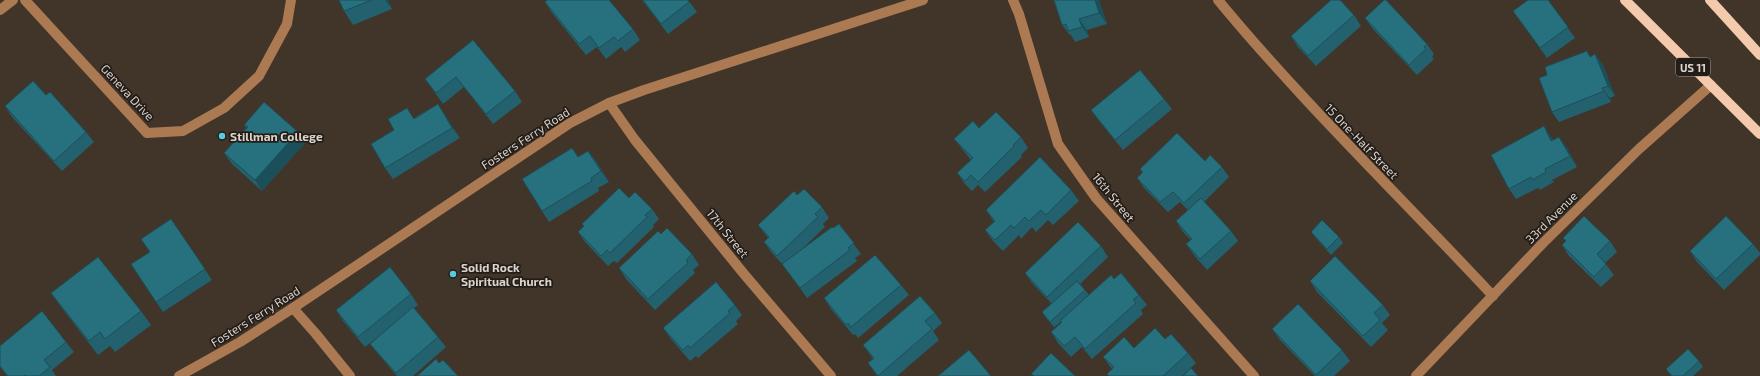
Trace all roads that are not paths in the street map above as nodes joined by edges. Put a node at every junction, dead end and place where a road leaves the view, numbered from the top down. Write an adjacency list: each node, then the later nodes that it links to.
1 (13, 0): 9 (street)
2 (25, 0): 3 (street, Geneva Drive)
3 (291, 0)
4 (923, 0): 12 (street, Fosters Ferry Road)
5 (1013, 0): 19 (street, 16th Street)
6 (1218, 0): 14 (street, 15 One-Half Street)
7 (1625, 0): 11 (main road, US 11)
8 (1710, 0): 10 (main road)
9 (0, 10)
10 (1760, 55)
11 (1711, 84): 13 (main road, US 11); 14 (street, 33rd Avenue)
12 (610, 103): 15 (street, Fosters Ferry Road); 18 (street, 17th Street)
13 (1760, 134)
14 (1493, 296): 20 (street, 33rd Avenue)
15 (293, 308): 16 (street, Fosters Ferry Road); 17 (street)
16 (179, 376)
17 (350, 376)
18 (831, 376)
19 (1254, 376)
20 (1416, 376)

